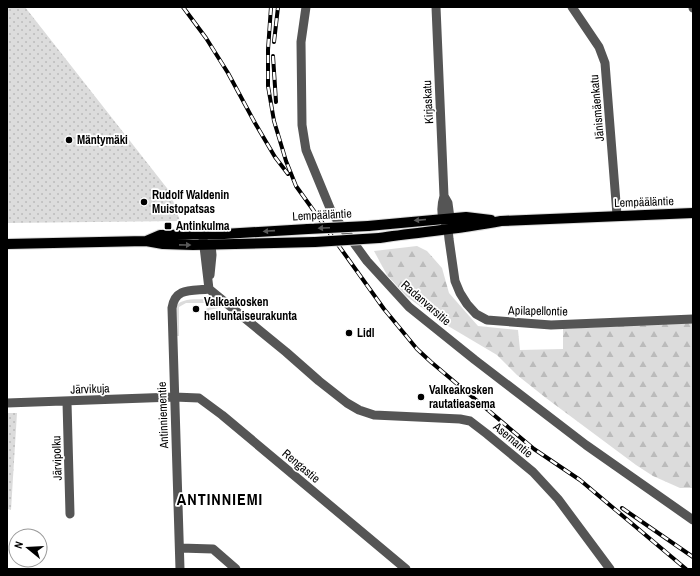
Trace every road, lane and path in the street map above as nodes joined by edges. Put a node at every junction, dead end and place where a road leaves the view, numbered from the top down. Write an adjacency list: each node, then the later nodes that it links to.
1 (306, 7): 19 (street, Radanvarsitie)
2 (436, 7): 6 (street, Kirjaskatu)
3 (572, 7): 5 (street, Jänismäenkatu)
4 (693, 213): 5 (main road, Lempääläntie)
5 (617, 215): 7 (main road, Lempääläntie)
6 (446, 218): 7 (main road, Lempääläntie); 8 (street, Kirjaskatu); 9 (main road, Lempääläntie, one-way to 9, bridge)
7 (500, 221): 8 (main road, Lempääläntie)
8 (448, 229): 12 (main road, Lempääläntie, bridge); 14 (street, Apilapellontie)
9 (202, 234): 10 (main road, Lempääläntie); 12 (street)
10 (146, 240): 11 (main road, Lempääläntie); 12 (main road, Lempääläntie, one-way to 12)
11 (7, 244)
12 (207, 245): 13 (street)
13 (209, 289): 15 (street, Antinniementie); 24 (street, Asemantie)
14 (693, 319)
15 (174, 397): 16 (street, Järvikuja); 20 (street, Antinniementie); 23 (street, Rengastie)
16 (67, 402): 17 (street, Järvikuja); 18 (street, Järvipolku)
17 (7, 403)
18 (70, 514)
19 (693, 520)
20 (180, 548): 21 (street, Antinniementie); 22 (street)
21 (180, 569)
22 (236, 569)
23 (406, 569)
24 (610, 569)

